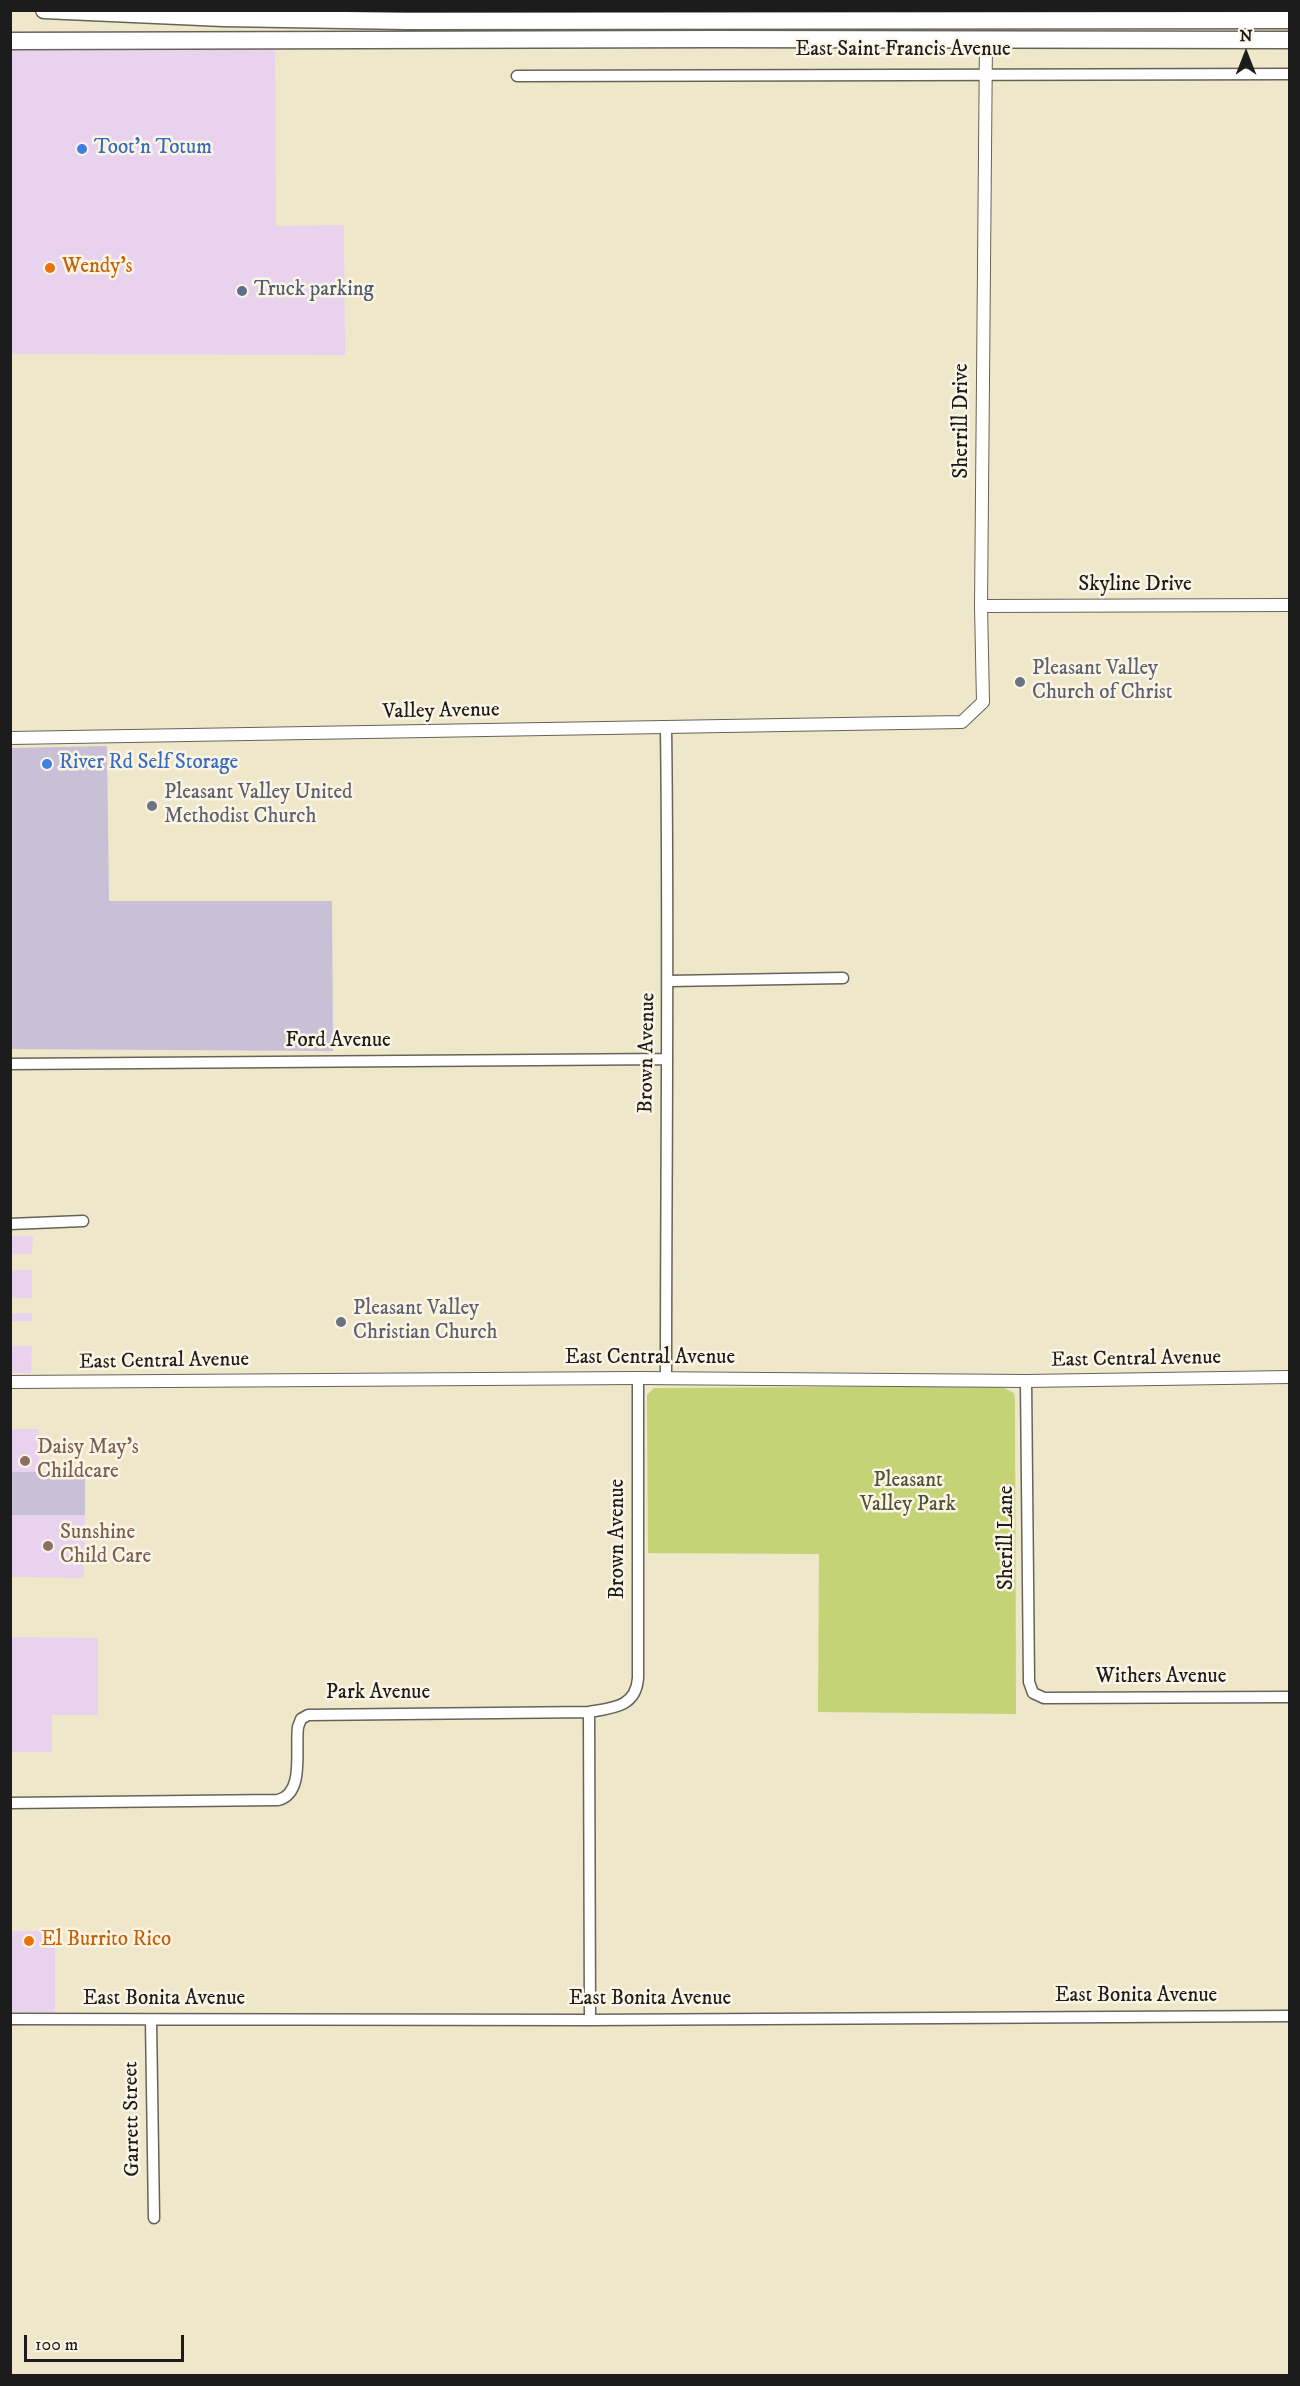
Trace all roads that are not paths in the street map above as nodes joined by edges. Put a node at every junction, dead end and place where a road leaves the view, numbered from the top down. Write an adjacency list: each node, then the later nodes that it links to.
1 (44, 10): 3 (highway, East Saint Francis Avenue)
2 (703, 15): 3 (highway, East Saint Francis Avenue); 4 (highway, East Saint Francis Avenue); 6 (street)
3 (503, 16): 8 (street)
4 (986, 20): 5 (highway, East Saint Francis Avenue); 7 (street, Sherrill Drive)
5 (1290, 20)
6 (714, 39): 7 (highway, East Saint Francis Avenue); 8 (highway, East Saint Francis Avenue)
7 (986, 39): 9 (highway, East Saint Francis Avenue); 11 (street, Sherrill Drive)
8 (503, 40): 10 (highway, East Saint Francis Avenue)
9 (1290, 40)
10 (10, 41)
11 (986, 74): 12 (street, East Saint Francis Avenue); 13 (street, East Saint Francis Avenue); 15 (street, Sherrill Drive)
12 (1290, 74)
13 (517, 76)
14 (1290, 604): 15 (street, Skyline Drive)
15 (981, 606): 16 (street, Sherrill Drive)
16 (872, 724): 17 (street, Valley Avenue)
17 (666, 728): 18 (street, Valley Avenue); 20 (street, Brown Avenue)
18 (10, 738)
19 (843, 978): 20 (street)
20 (669, 981): 21 (street, Brown Avenue)
21 (666, 1059): 22 (street, Ford Avenue); 27 (street, Brown Avenue)
22 (10, 1064)
23 (83, 1221): 24 (street)
24 (10, 1224)
25 (1290, 1377): 28 (street, East Central Avenue)
26 (638, 1378): 27 (street, East Central Avenue); 29 (street, East Central Avenue); 32 (street, Brown Avenue)
27 (666, 1378): 28 (street, East Central Avenue)
28 (1026, 1381): 30 (street, Sherill Lane)
29 (10, 1382)
30 (1033, 1694): 31 (street, Withers Avenue)
31 (1290, 1696)
32 (632, 1698): 33 (street, Park Avenue)
33 (589, 1712): 34 (street, Park Avenue); 38 (street)
34 (10, 1803)
35 (1290, 2016): 38 (street, East Bonita Avenue)
36 (10, 2019): 37 (street, East Bonita Avenue)
37 (151, 2020): 38 (street, East Bonita Avenue); 39 (street, Garrett Street)
38 (590, 2020)
39 (154, 2218)

